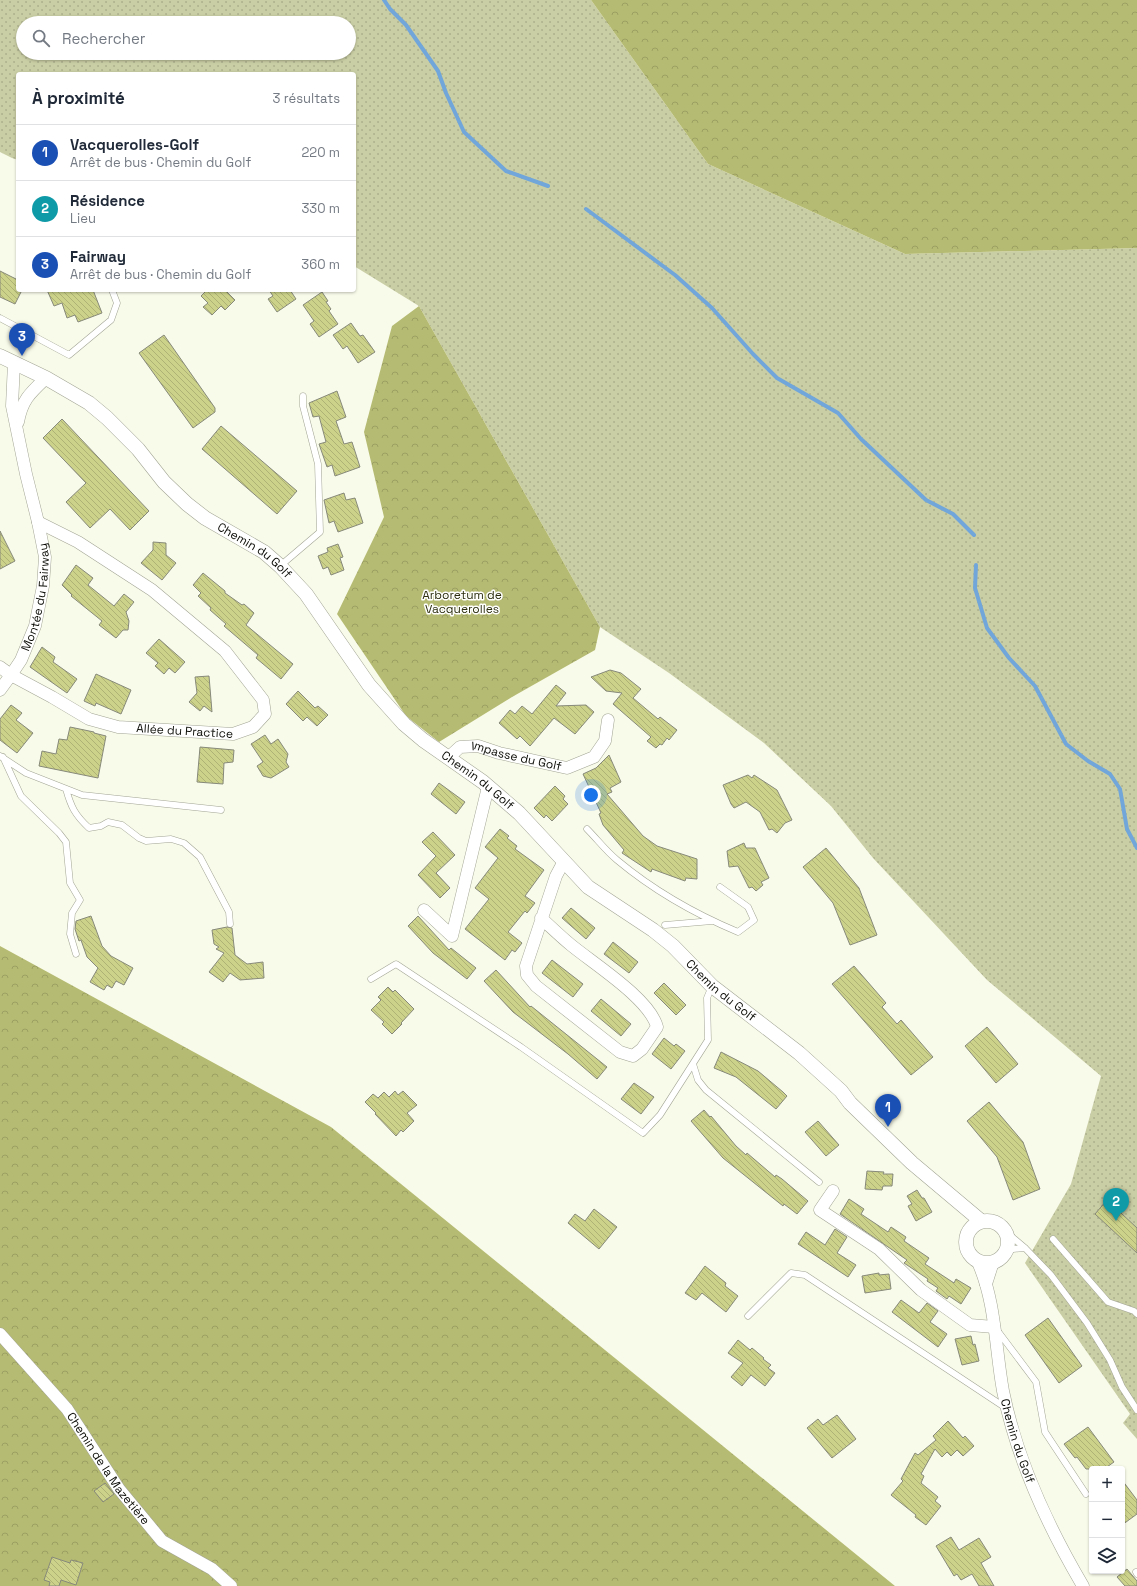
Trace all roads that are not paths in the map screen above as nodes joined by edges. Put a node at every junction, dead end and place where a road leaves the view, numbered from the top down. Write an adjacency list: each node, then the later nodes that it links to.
1 (113, 292): 2 (lane)
2 (0, 318)
3 (0, 356): 4 (street, Chemin du Golf)
4 (14, 363): 5 (street, Chemin du Golf); 6 (street, Montée du Fairway)
5 (46, 378): 7 (street, Montée du Fairway); 11 (street, Chemin du Golf)
6 (13, 387): 7 (street); 9 (street, Montée du Fairway)
7 (29, 394): 9 (street, Montée du Fairway)
8 (303, 396): 11 (lane)
9 (17, 428): 10 (street, Montée du Fairway)
10 (38, 522): 13 (street, Montée du Fairway); 13 (street, Allée du Practice)
11 (280, 566): 17 (street, Chemin du Golf)
12 (0, 667): 13 (street, Allée du Practice)
13 (12, 675): 14 (street, Montée du Fairway)
14 (0, 690)
15 (608, 720): 17 (street, Impasse du Golf)
16 (1, 756): 19 (lane); 29 (lane)
17 (448, 758): 18 (street, Chemin du Golf)
18 (488, 787): 22 (street, Chemin du Golf); 24 (street)
19 (66, 789): 20 (lane); 27 (lane)
20 (221, 810)
21 (587, 829): 26 (lane)
22 (564, 861): 25 (street); 31 (street, Chemin du Golf)
23 (720, 888): 26 (lane)
24 (424, 910)
25 (541, 918): 25 (street)
26 (712, 921): 28 (lane)
27 (230, 924)
28 (665, 925)
29 (76, 954)
30 (371, 979): 32 (lane)
31 (712, 986): 32 (lane); 35 (street, Chemin du Golf)
32 (693, 1064): 33 (lane)
33 (819, 1182)
34 (833, 1191): 47 (street)
35 (963, 1205): 36 (street, Chemin du Golf); 38 (street)
36 (980, 1221): 37 (street); 38 (street)
37 (1007, 1234): 40 (lane); 41 (street)
38 (966, 1235): 42 (street)
39 (1053, 1239): 45 (lane)
40 (1025, 1248): 41 (lane); 50 (lane)
41 (1006, 1251): 43 (street)
42 (977, 1260): 43 (street); 44 (street, Chemin du Golf)
43 (993, 1262): 44 (street, Chemin du Golf)
44 (986, 1284): 47 (street, Chemin du Golf)
45 (1137, 1314)
46 (748, 1316): 49 (lane)
47 (994, 1327): 49 (street, Chemin du Golf); 51 (lane)
48 (0, 1334): 52 (street, Chemin de la Mazetière)
49 (1008, 1410): 53 (street, Chemin du Golf)
50 (1137, 1410)
51 (1086, 1494)
52 (231, 1586)
53 (1083, 1586)

